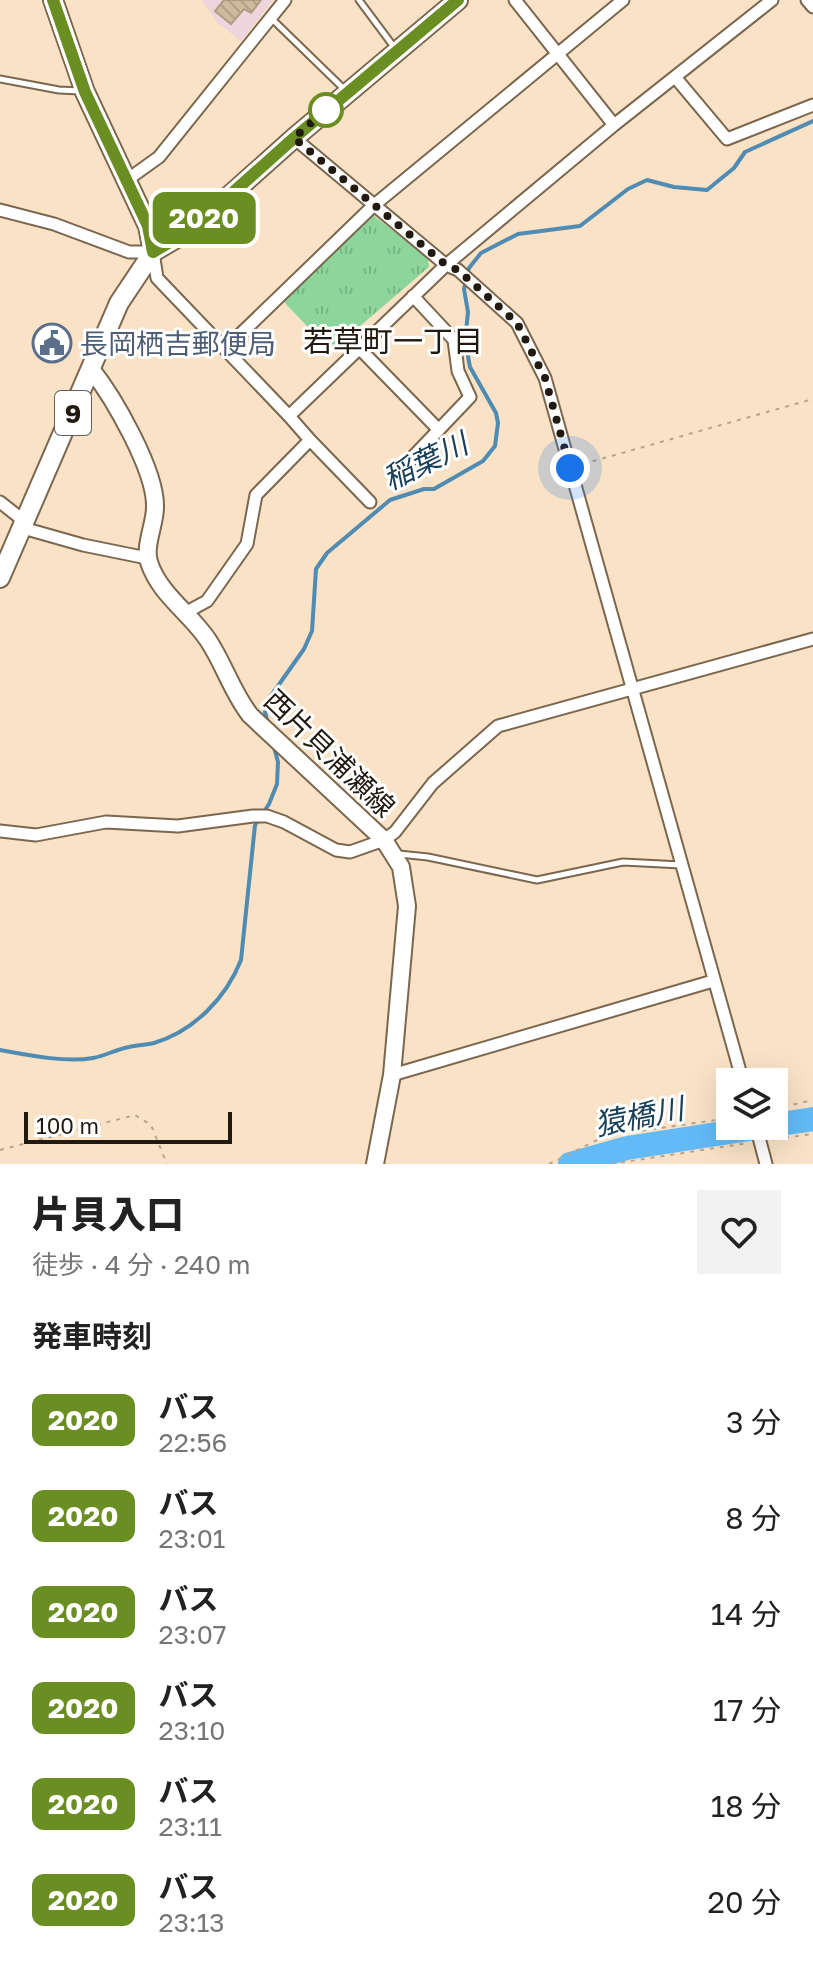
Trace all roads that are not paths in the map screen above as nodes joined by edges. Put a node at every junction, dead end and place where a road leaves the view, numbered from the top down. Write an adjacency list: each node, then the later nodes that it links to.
1 (53, 0): 15 (main road)
2 (285, 0): 10 (street)
3 (359, 0): 11 (lane)
4 (515, 0): 12 (street)
5 (623, 0): 12 (street)
6 (772, 0): 13 (street)
7 (807, 0): 9 (street)
8 (448, 3): 11 (main road, 9)
9 (813, 7)
10 (271, 18): 16 (lane); 20 (street)
11 (396, 50): 16 (main road, 9)
12 (558, 55): 18 (street); 21 (street)
13 (675, 77): 17 (street); 18 (street)
14 (0, 79): 15 (lane)
15 (85, 92): 20 (main road)
16 (347, 92): 19 (main road, 9)
17 (813, 105)
18 (614, 125): 24 (street)
19 (294, 138): 21 (street); 23 (main road, 9)
20 (127, 180): 23 (main road)
21 (373, 206): 24 (street); 27 (street)
22 (0, 210): 23 (street)
23 (153, 252): 27 (street); 28 (main road, 9)
24 (446, 265): 25 (street); 40 (street)
25 (413, 296): 26 (street); 30 (street)
26 (359, 348): 29 (street); 30 (street)
27 (225, 349): 29 (street)
28 (91, 369): 35 (main road, 9); 36 (main road)
29 (289, 416): 31 (street)
30 (439, 430): 32 (street)
31 (310, 440): 34 (street); 38 (street)
32 (410, 460)
33 (0, 502): 35 (street)
34 (370, 502)
35 (23, 528): 36 (street); 37 (main road, 9)
36 (147, 558): 38 (main road, 西片貝浦瀬線)
37 (0, 578)
38 (185, 613): 42 (main road, 西片貝浦瀬線)
39 (813, 639): 40 (street)
40 (631, 690): 42 (street); 43 (street)
41 (0, 831): 42 (street)
42 (389, 846): 43 (lane); 46 (main road, 西片貝浦瀬線)
43 (681, 865): 44 (street)
44 (713, 981): 45 (street); 46 (street)
45 (739, 1068)
46 (392, 1075): 48 (main road, 西片貝浦瀬線)
47 (760, 1140): 49 (street)
48 (375, 1164)
49 (766, 1164)

